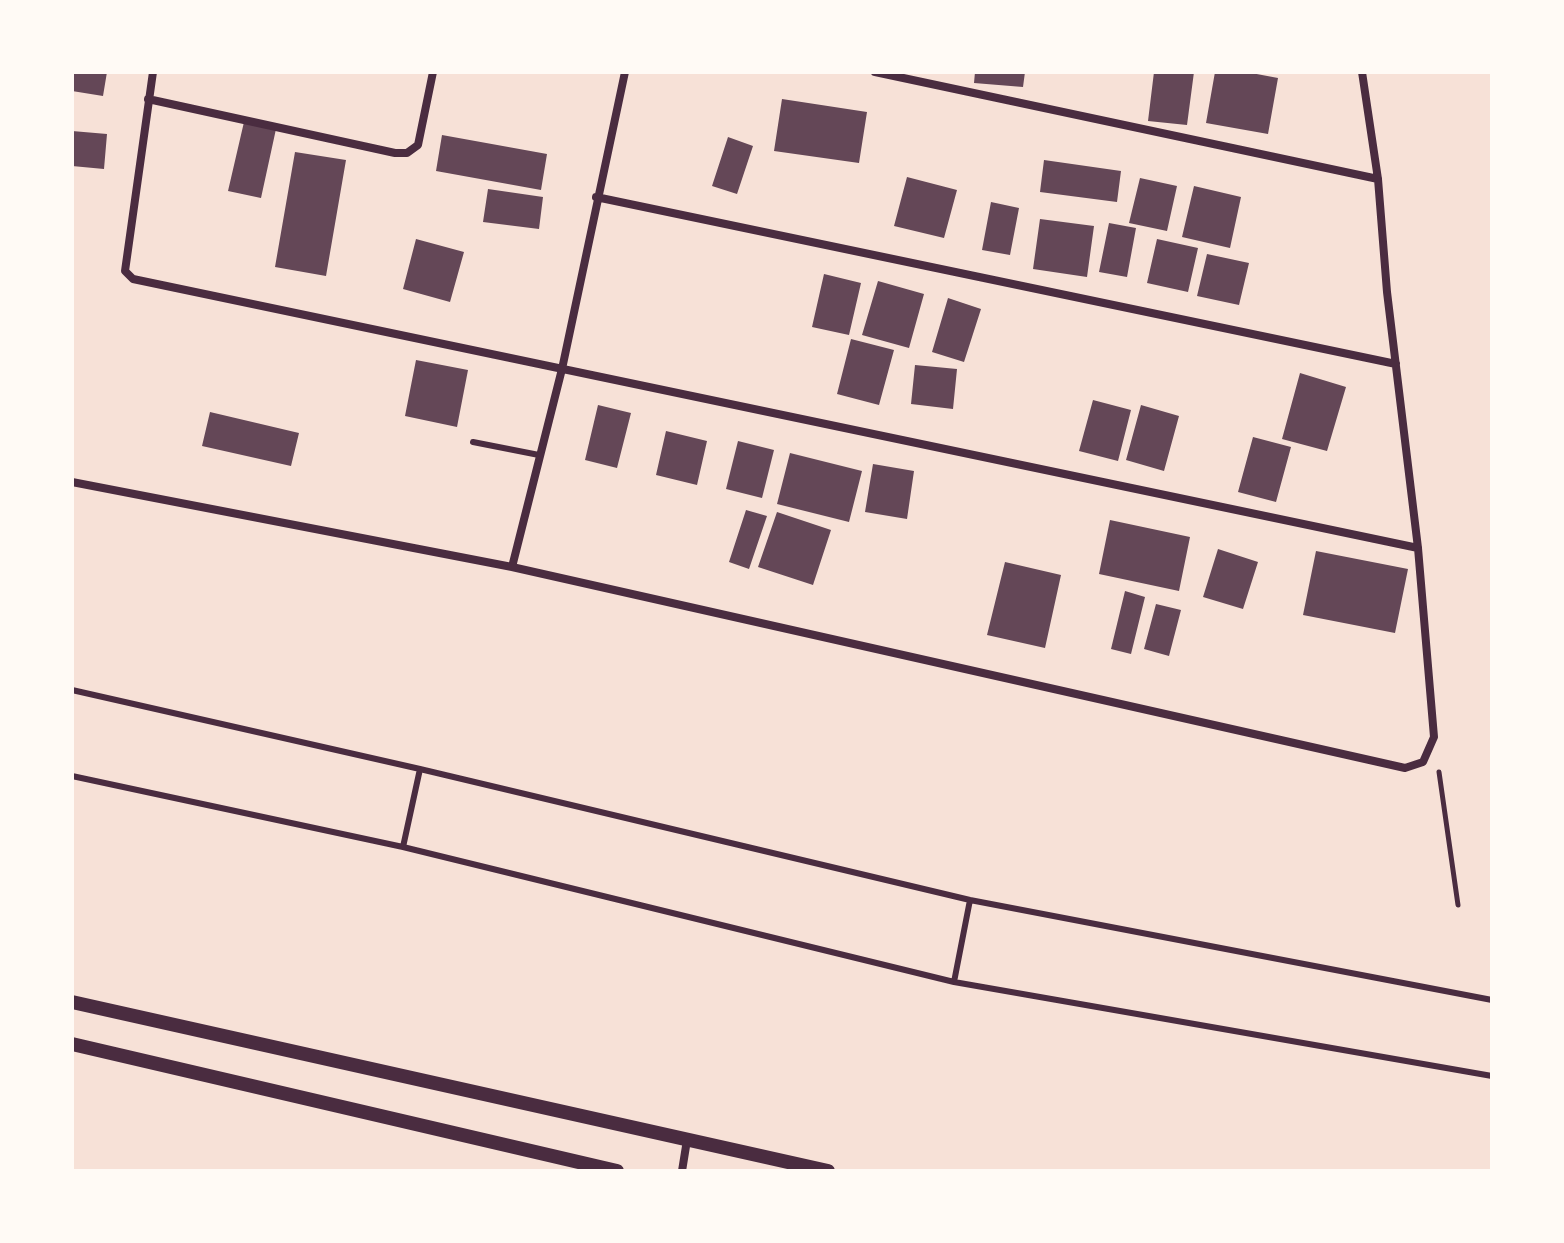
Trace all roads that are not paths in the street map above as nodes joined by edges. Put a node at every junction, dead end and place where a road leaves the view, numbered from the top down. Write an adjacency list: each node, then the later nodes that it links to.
1 (153, 72): 6 (street)
2 (433, 72): 6 (street)
3 (625, 72): 8 (street)
4 (875, 72): 7 (street)
5 (1362, 72): 7 (street)
6 (148, 99): 10 (street)
7 (1378, 179): 9 (street)
8 (596, 197): 9 (street); 10 (street)
9 (1396, 364): 14 (street)
10 (562, 369): 12 (street); 14 (street)
11 (473, 442): 12 (lane)
12 (539, 455): 15 (street)
13 (72, 482): 15 (street)
14 (1418, 548): 15 (street)
15 (512, 567)
16 (72, 690): 17 (lane)
17 (420, 769): 19 (lane); 20 (lane)
18 (72, 776): 19 (lane)
19 (403, 847): 21 (lane)
20 (970, 900): 21 (lane); 22 (lane)
21 (954, 982): 25 (lane)
22 (1492, 1000)
23 (72, 1002): 26 (street)
24 (72, 1044): 27 (street)
25 (1492, 1076)
26 (687, 1140): 28 (street); 29 (street)
27 (617, 1171)
28 (682, 1171)
29 (828, 1171)

